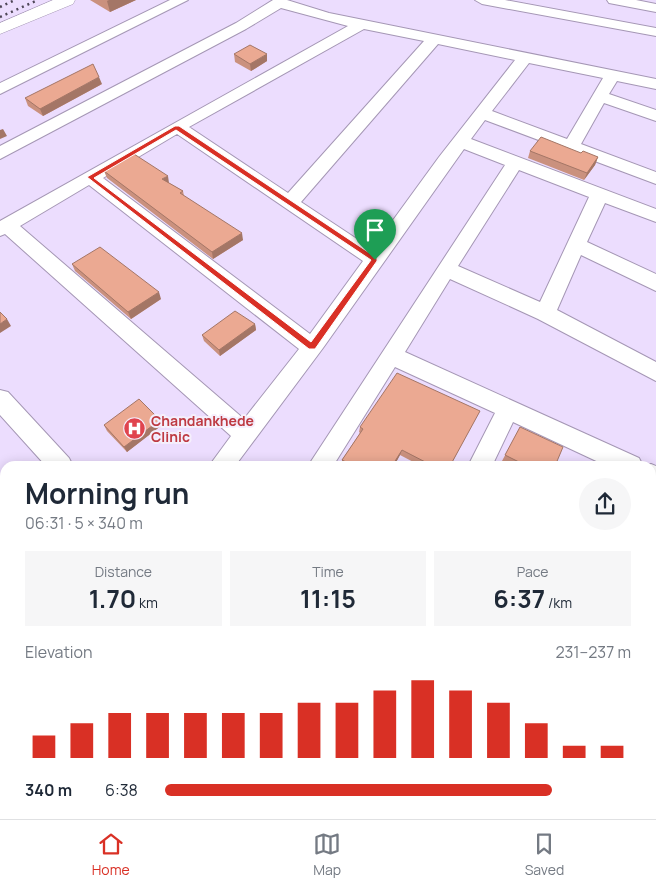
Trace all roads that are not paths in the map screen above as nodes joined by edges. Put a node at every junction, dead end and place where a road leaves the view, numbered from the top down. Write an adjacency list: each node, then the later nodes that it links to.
1 (67, 0): 10 (street)
2 (181, 0): 16 (street)
3 (482, 0): 7 (street)
4 (550, 0): 7 (street)
5 (614, 0): 8 (street)
6 (280, 1): 9 (street); 23 (street)
7 (519, 7): 11 (street)
8 (656, 8)
9 (362, 24): 12 (street); 20 (street)
10 (0, 29)
11 (656, 32)
12 (433, 40): 13 (street); 28 (street)
13 (524, 57): 14 (street); 18 (street)
14 (612, 75): 15 (street); 17 (street)
15 (656, 84)
16 (0, 89)
17 (600, 96): 19 (street); 22 (street)
18 (481, 113): 21 (street); 22 (street)
19 (656, 116)
20 (177, 127): 25 (street); 28 (street)
21 (460, 141): 24 (street); 32 (street)
22 (572, 145): 26 (street)
23 (0, 153)
24 (516, 161): 27 (street); 33 (street)
25 (90, 177): 30 (street); 36 (street)
26 (656, 178)
27 (600, 194): 29 (street); 31 (street)
28 (290, 203): 32 (street)
29 (656, 216)
30 (4, 227): 41 (street)
31 (577, 245): 34 (street); 35 (street)
32 (375, 260): 36 (street)
33 (448, 270): 35 (street); 37 (street)
34 (656, 283)
35 (545, 313): 38 (street)
36 (312, 347): 41 (street)
37 (393, 356): 40 (street); 44 (street)
38 (656, 372)
39 (0, 399): 42 (street)
40 (508, 410): 45 (street); 46 (street)
41 (245, 434): 43 (street)
42 (56, 461)
43 (225, 461)
44 (323, 461)
45 (482, 461)
46 (620, 461)

